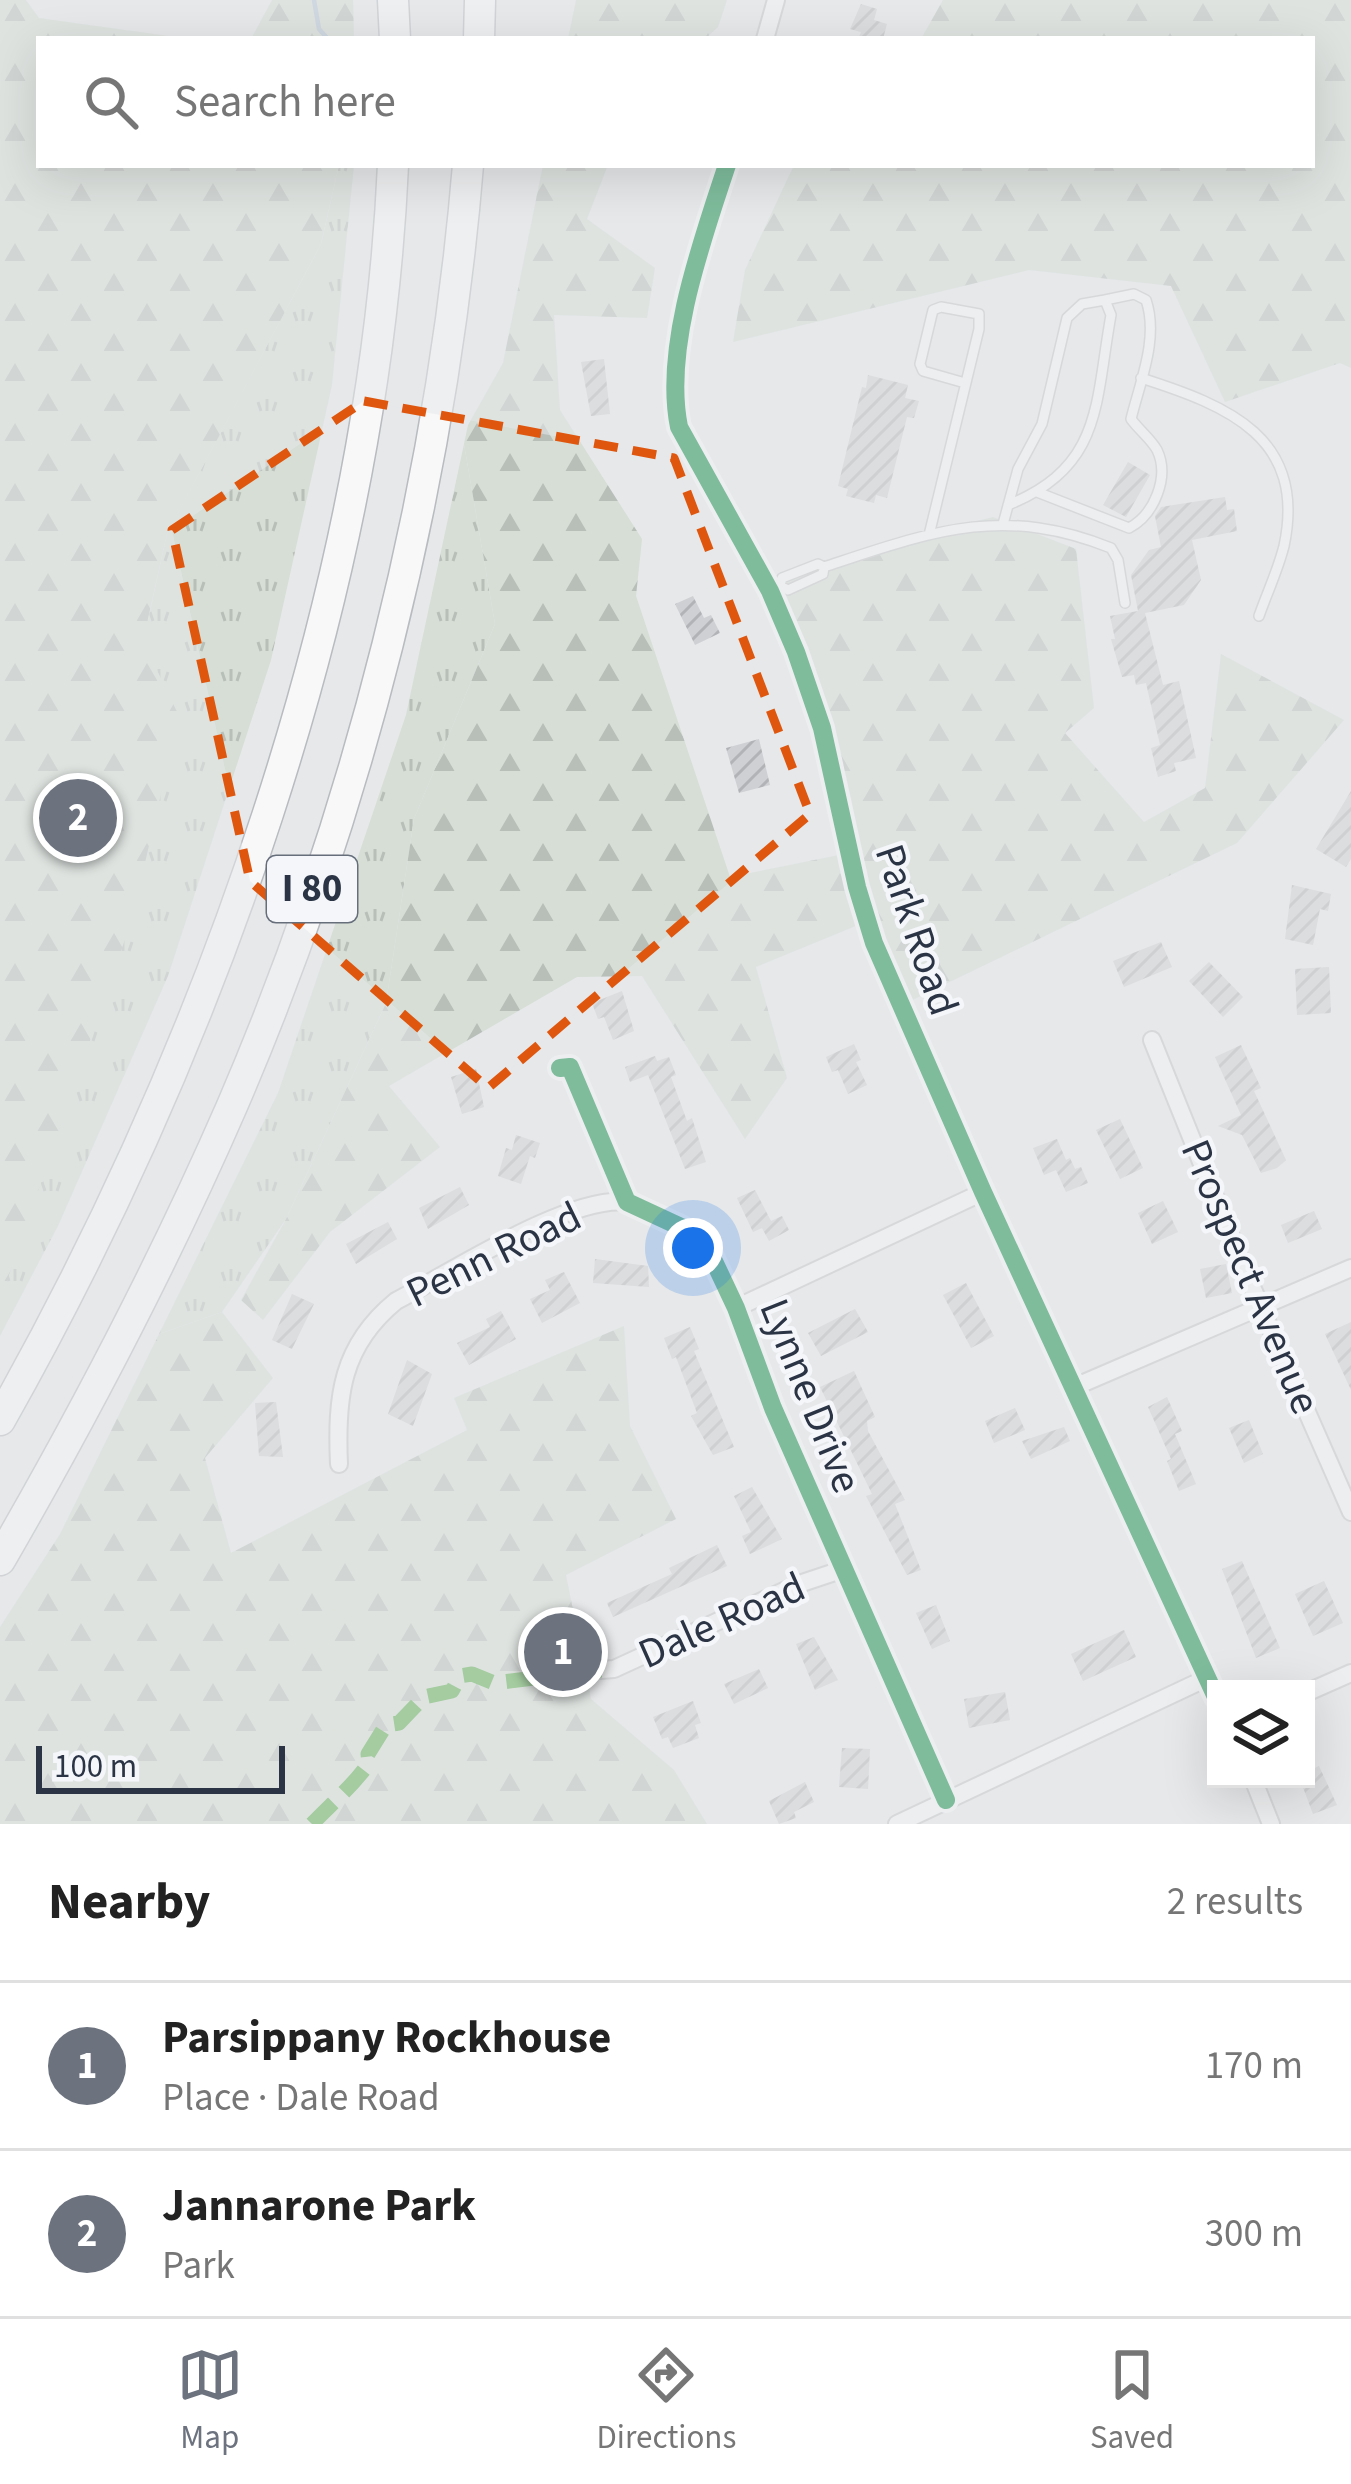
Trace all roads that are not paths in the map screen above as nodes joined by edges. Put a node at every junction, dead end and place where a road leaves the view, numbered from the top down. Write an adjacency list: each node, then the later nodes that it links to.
1 (393, 0): 4 (highway)
2 (480, 0): 5 (highway)
3 (776, 0): 6 (street)
4 (394, 36)
5 (479, 36)
6 (766, 36)
7 (393, 168): 28 (highway, I 80)
8 (468, 168): 31 (highway, I 80)
9 (726, 168): 17 (street, Park Road)
10 (1105, 300): 11 (lane); 13 (lane); 14 (lane)
11 (1142, 379): 13 (lane); 19 (lane)
12 (965, 383): 12 (lane); 16 (lane)
13 (1037, 492): 14 (lane)
14 (1008, 505): 15 (lane)
15 (1003, 524): 16 (lane); 18 (lane)
16 (929, 535): 17 (lane)
17 (775, 588): 22 (street, Park Road)
18 (1125, 603)
19 (1259, 616)
20 (1152, 1040): 25 (street, Prospect Avenue)
21 (560, 1068): 23 (street)
22 (983, 1192): 26 (street); 27 (street, Park Road)
23 (627, 1202): 26 (street, Lynne Drive); 29 (street, Penn Road)
24 (1351, 1268): 25 (street)
25 (1261, 1306): 27 (street); 30 (street, Prospect Avenue)
26 (736, 1308): 32 (street, Lynne Drive)
27 (1072, 1388): 35 (street, Park Road)
28 (0, 1420)
29 (339, 1464)
30 (1351, 1512)
31 (0, 1560)
32 (844, 1569): 33 (street, Dale Road); 38 (street, Lynne Drive)
33 (601, 1670)
34 (1351, 1673): 36 (street)
35 (1207, 1678): 38 (street)
36 (1315, 1689)
37 (1256, 1788): 40 (street)
38 (946, 1800): 39 (street)
39 (896, 1824)
40 (1271, 1824)

